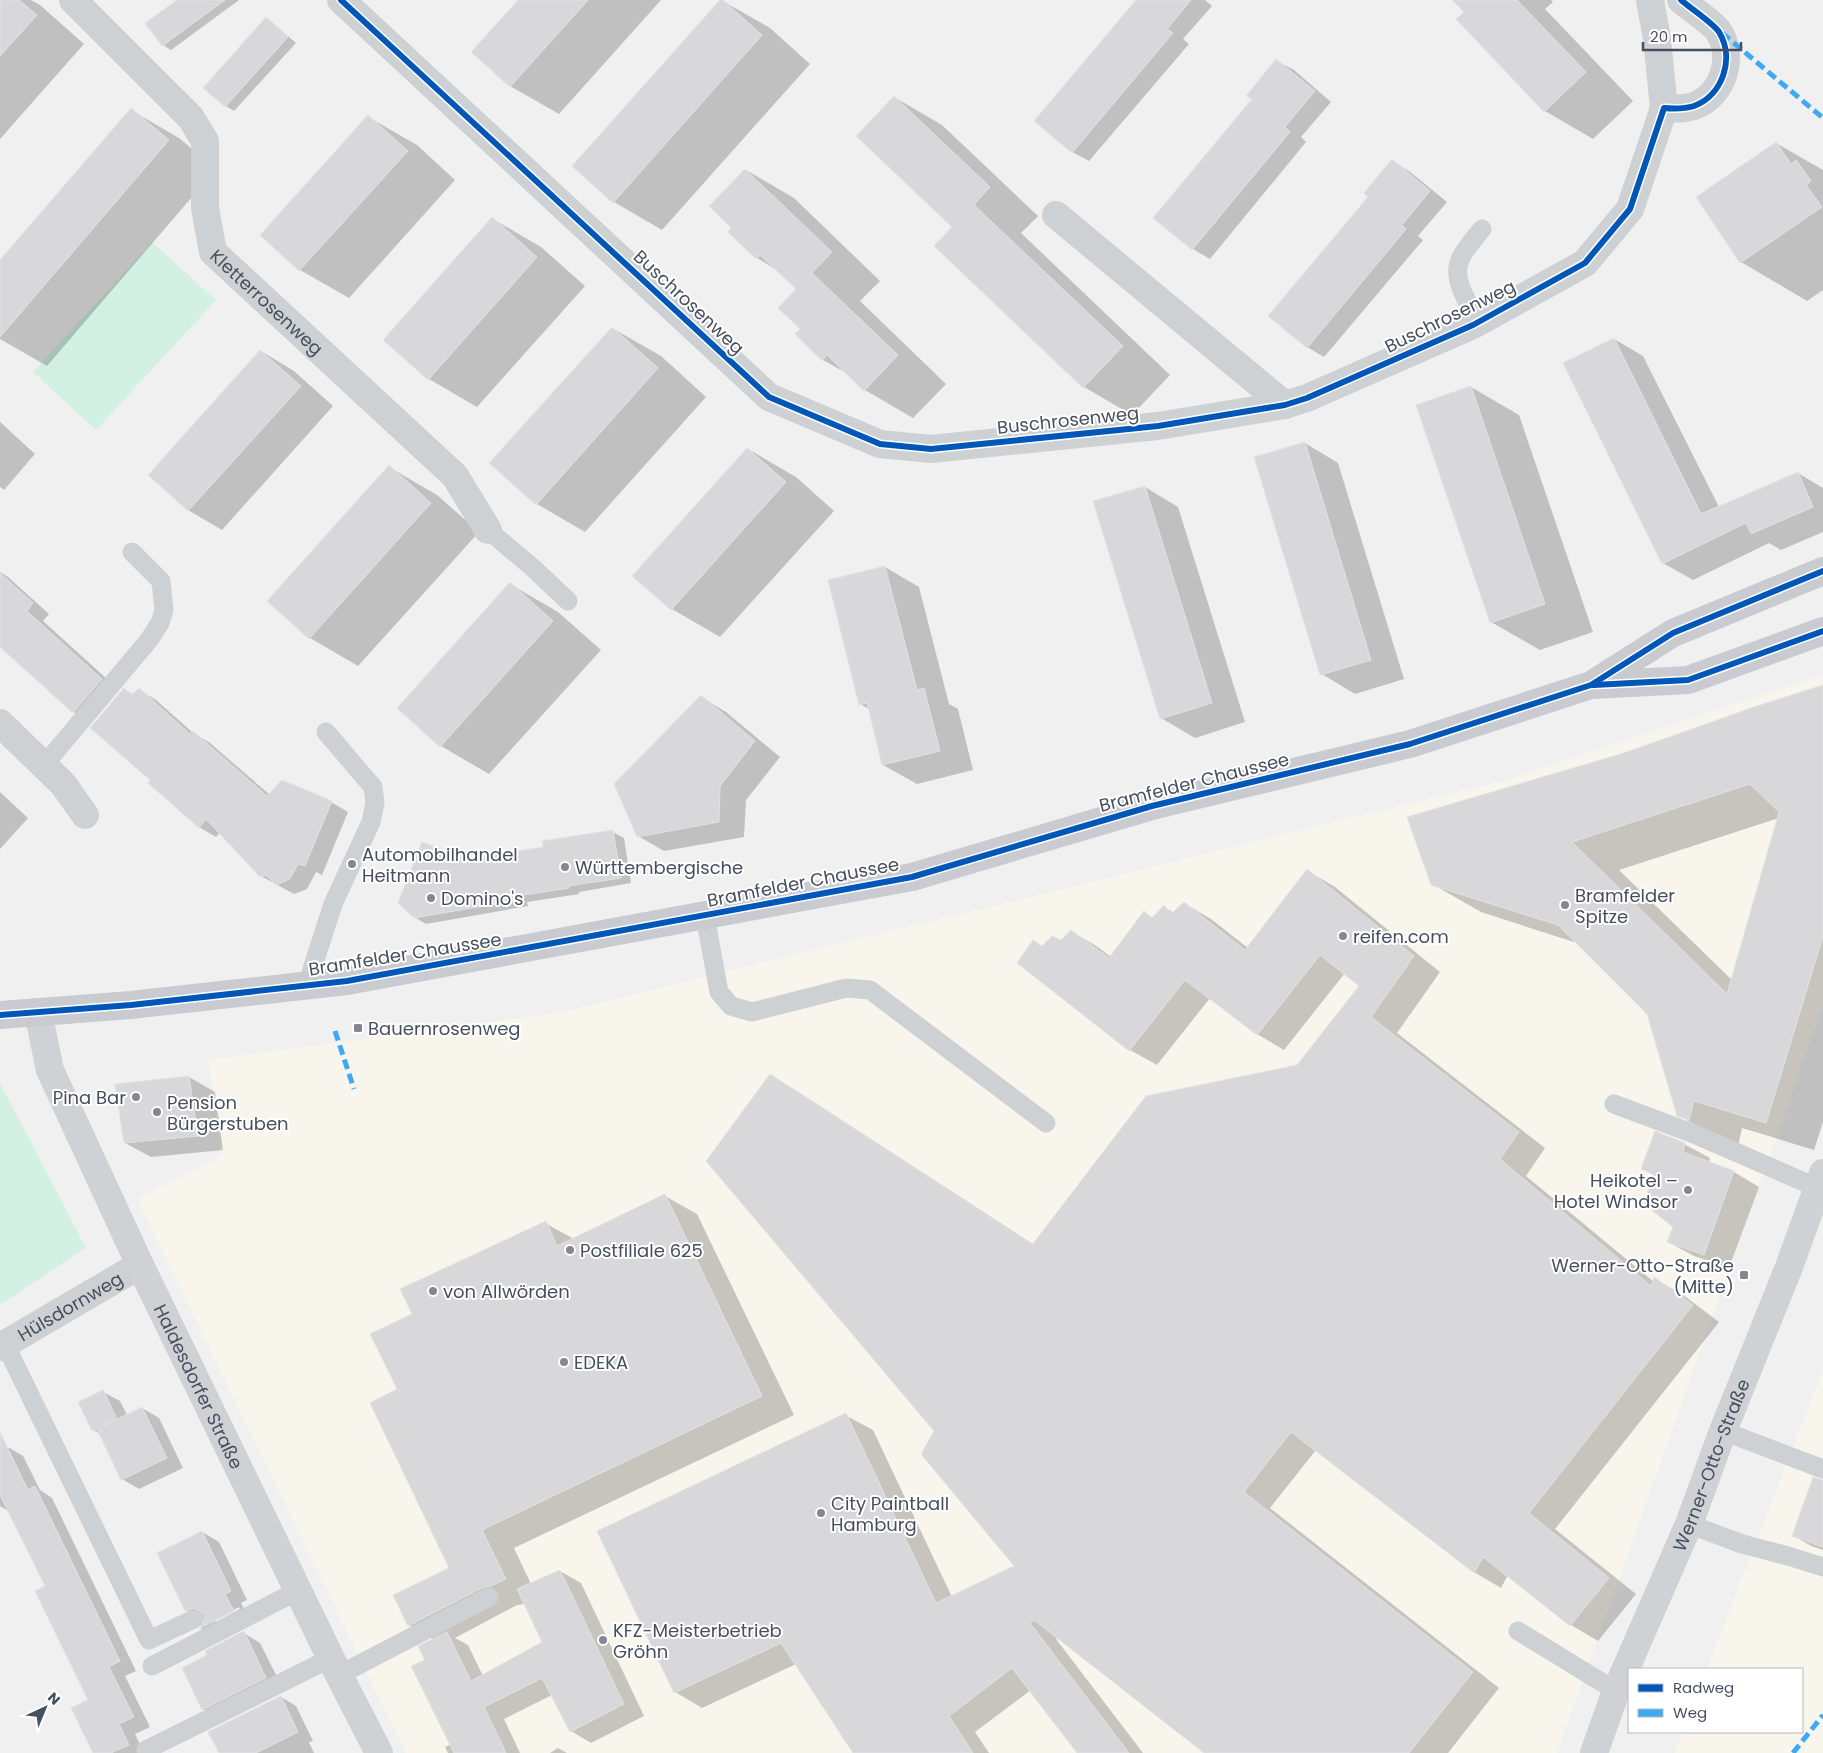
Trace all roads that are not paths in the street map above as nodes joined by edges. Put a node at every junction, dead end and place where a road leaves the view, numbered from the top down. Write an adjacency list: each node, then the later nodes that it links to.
1 (73, 0): 10 (street, Kletterrosenweg)
2 (341, 0): 9 (street, Buschrosenweg)
3 (1650, 0): 5 (street, Buschrosenweg)
4 (1681, 0): 5 (street)
5 (1664, 108): 8 (street, Buschrosenweg)
6 (1056, 215): 9 (street)
7 (1482, 228): 8 (lane)
8 (1478, 322): 9 (street, Buschrosenweg)
9 (1285, 404)
10 (488, 530): 13 (lane)
11 (132, 552): 18 (lane)
12 (1823, 571): 15 (main road, Bramfelder Chaussee)
13 (568, 601)
14 (1816, 638): 15 (main road, Bramfelder Chaussee)
15 (1592, 685): 20 (main road, Bramfelder Chaussee)
16 (0, 723): 18 (street)
17 (326, 732): 21 (lane)
18 (44, 765): 19 (street)
19 (85, 814)
20 (704, 916): 21 (main road, Bramfelder Chaussee); 25 (lane)
21 (307, 986): 22 (main road, Bramfelder Chaussee)
22 (38, 1012): 23 (main road, Bramfelder Chaussee); 27 (street, Haldesdorfer Straße)
23 (0, 1015)
24 (1614, 1104): 26 (lane)
25 (1046, 1123)
26 (1820, 1181): 29 (street, Werner-Otto-Straße)
27 (140, 1265): 28 (street, Hülsdornweg); 33 (street, Haldesdorfer Straße)
28 (3, 1345): 35 (lane)
29 (1723, 1431): 30 (lane); 31 (street, Werner-Otto-Straße)
30 (1823, 1468)
31 (1689, 1524): 32 (lane); 39 (street, Werner-Otto-Straße)
32 (1823, 1567)
33 (299, 1590): 37 (lane); 38 (street, Haldesdorfer Straße)
34 (490, 1597): 38 (lane)
35 (194, 1619)
36 (1518, 1631): 39 (lane)
37 (152, 1666)
38 (335, 1667): 40 (lane); 41 (street, Haldesdorfer Straße)
39 (1616, 1691): 42 (street, Werner-Otto-Straße)
40 (146, 1750)
41 (379, 1753)
42 (1594, 1753)

